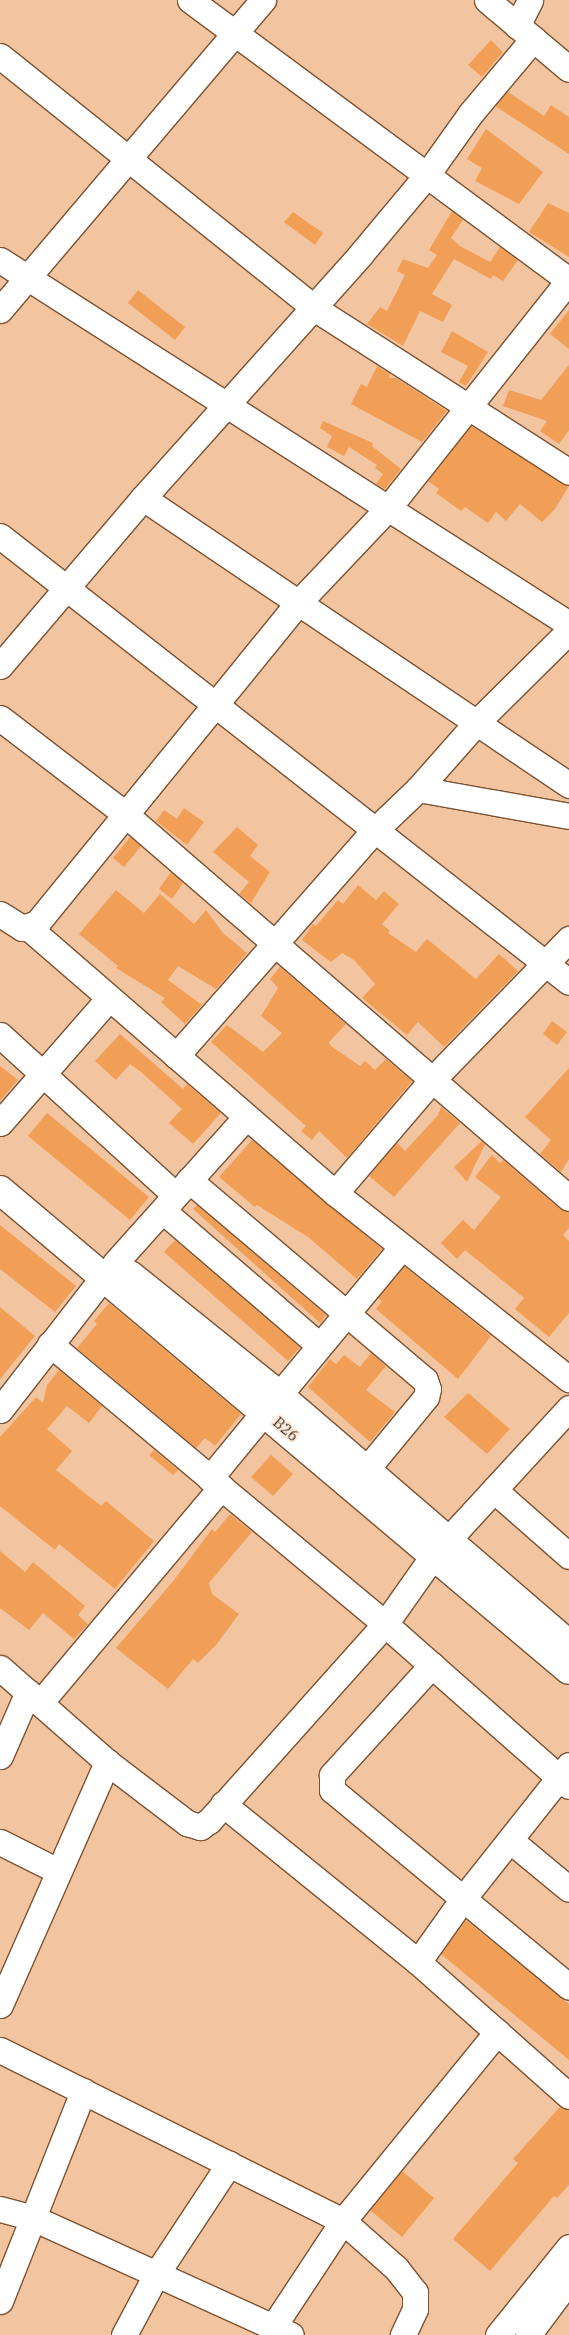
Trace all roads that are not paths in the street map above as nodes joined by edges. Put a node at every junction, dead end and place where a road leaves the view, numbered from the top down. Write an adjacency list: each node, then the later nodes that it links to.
1 (190, 0): 6 (street)
2 (263, 0): 6 (street)
3 (487, 0): 5 (street)
4 (530, 0): 5 (street)
5 (525, 32): 7 (street); 10 (street)
6 (234, 35): 9 (street); 10 (street)
7 (569, 69)
8 (5, 70): 9 (street)
9 (126, 160): 12 (street); 14 (street)
10 (426, 176): 13 (street); 14 (street)
11 (0, 260): 12 (street)
12 (27, 279): 15 (street); 16 (street)
13 (569, 280): 17 (street)
14 (314, 308): 16 (street); 17 (street)
15 (0, 310)
16 (229, 404): 19 (street); 20 (street)
17 (469, 406): 18 (street); 20 (street)
18 (569, 472)
19 (143, 498): 22 (street); 23 (street)
20 (389, 507): 23 (street); 24 (street)
21 (0, 536): 22 (street)
22 (67, 586): 26 (street); 27 (street)
23 (297, 604): 27 (street); 29 (street)
24 (569, 624)
25 (569, 632): 29 (street)
26 (0, 666)
27 (214, 706): 32 (street); 34 (street)
28 (0, 718): 32 (street)
29 (478, 722): 30 (street); 31 (street)
30 (569, 786)
31 (418, 788): 33 (street); 34 (street)
32 (125, 814): 36 (street); 38 (street)
33 (569, 816)
34 (374, 831): 38 (street); 39 (street)
35 (0, 914): 36 (street)
36 (29, 928): 41 (street)
37 (569, 939): 39 (street)
38 (273, 943): 43 (street); 45 (street)
39 (546, 965): 40 (street); 45 (street)
40 (569, 982)
41 (110, 998): 43 (street); 44 (street)
42 (0, 1035): 44 (street)
43 (176, 1056): 46 (street)
44 (45, 1074): 47 (street); 51 (street)
45 (432, 1080): 50 (street); 52 (street)
46 (245, 1118): 50 (street); 51 (street)
47 (0, 1123)
48 (0, 1170): 54 (highway, B26)
49 (0, 1190): 54 (highway, B26)
50 (335, 1193): 53 (street)
51 (176, 1196): 54 (street); 55 (street); 57 (street)
52 (569, 1198)
53 (401, 1248): 55 (street); 58 (street)
54 (109, 1270): 56 (street); 59 (highway, B26)
55 (347, 1313): 57 (street); 62 (street)
56 (50, 1344): 61 (street); 63 (street)
57 (319, 1345): 59 (street)
58 (569, 1379)
59 (272, 1403): 62 (highway, B26); 63 (street); 65 (highway, B26)
60 (569, 1408): 64 (street)
61 (0, 1410)
62 (365, 1471): 65 (highway, B26)
63 (215, 1483): 67 (street); 72 (street)
64 (494, 1490): 65 (street); 66 (street)
65 (441, 1548): 67 (street); 68 (highway, B26); 71 (highway, B26)
66 (569, 1556)
67 (385, 1624): 69 (street); 76 (street)
68 (569, 1644)
69 (432, 1665): 75 (street); 81 (street)
70 (0, 1668): 72 (street)
71 (569, 1670)
72 (34, 1698): 73 (street); 74 (street)
73 (0, 1756)
74 (106, 1762): 76 (street); 79 (street)
75 (566, 1776): 77 (street)
76 (223, 1804): 82 (street)
77 (511, 1841): 80 (street); 81 (street)
78 (0, 1842): 79 (street)
79 (58, 1871): 84 (street)
80 (569, 1889)
81 (462, 1900): 82 (street); 83 (street)
82 (418, 1962): 85 (street)
83 (569, 1987)
84 (0, 2005)
85 (497, 2032): 88 (street); 92 (street)
86 (0, 2050): 87 (street)
87 (83, 2091): 89 (street); 91 (street)
88 (569, 2096)
89 (229, 2164): 92 (street); 94 (street)
90 (0, 2209): 91 (street)
91 (33, 2218): 94 (street); 96 (street)
92 (343, 2220): 97 (street); 99 (street)
93 (569, 2247): 100 (street)
94 (157, 2273): 97 (street); 98 (street)
95 (569, 2280): 101 (street)
96 (0, 2301)
97 (282, 2331)
98 (124, 2335)
99 (403, 2335)
100 (498, 2335)
101 (528, 2335)

